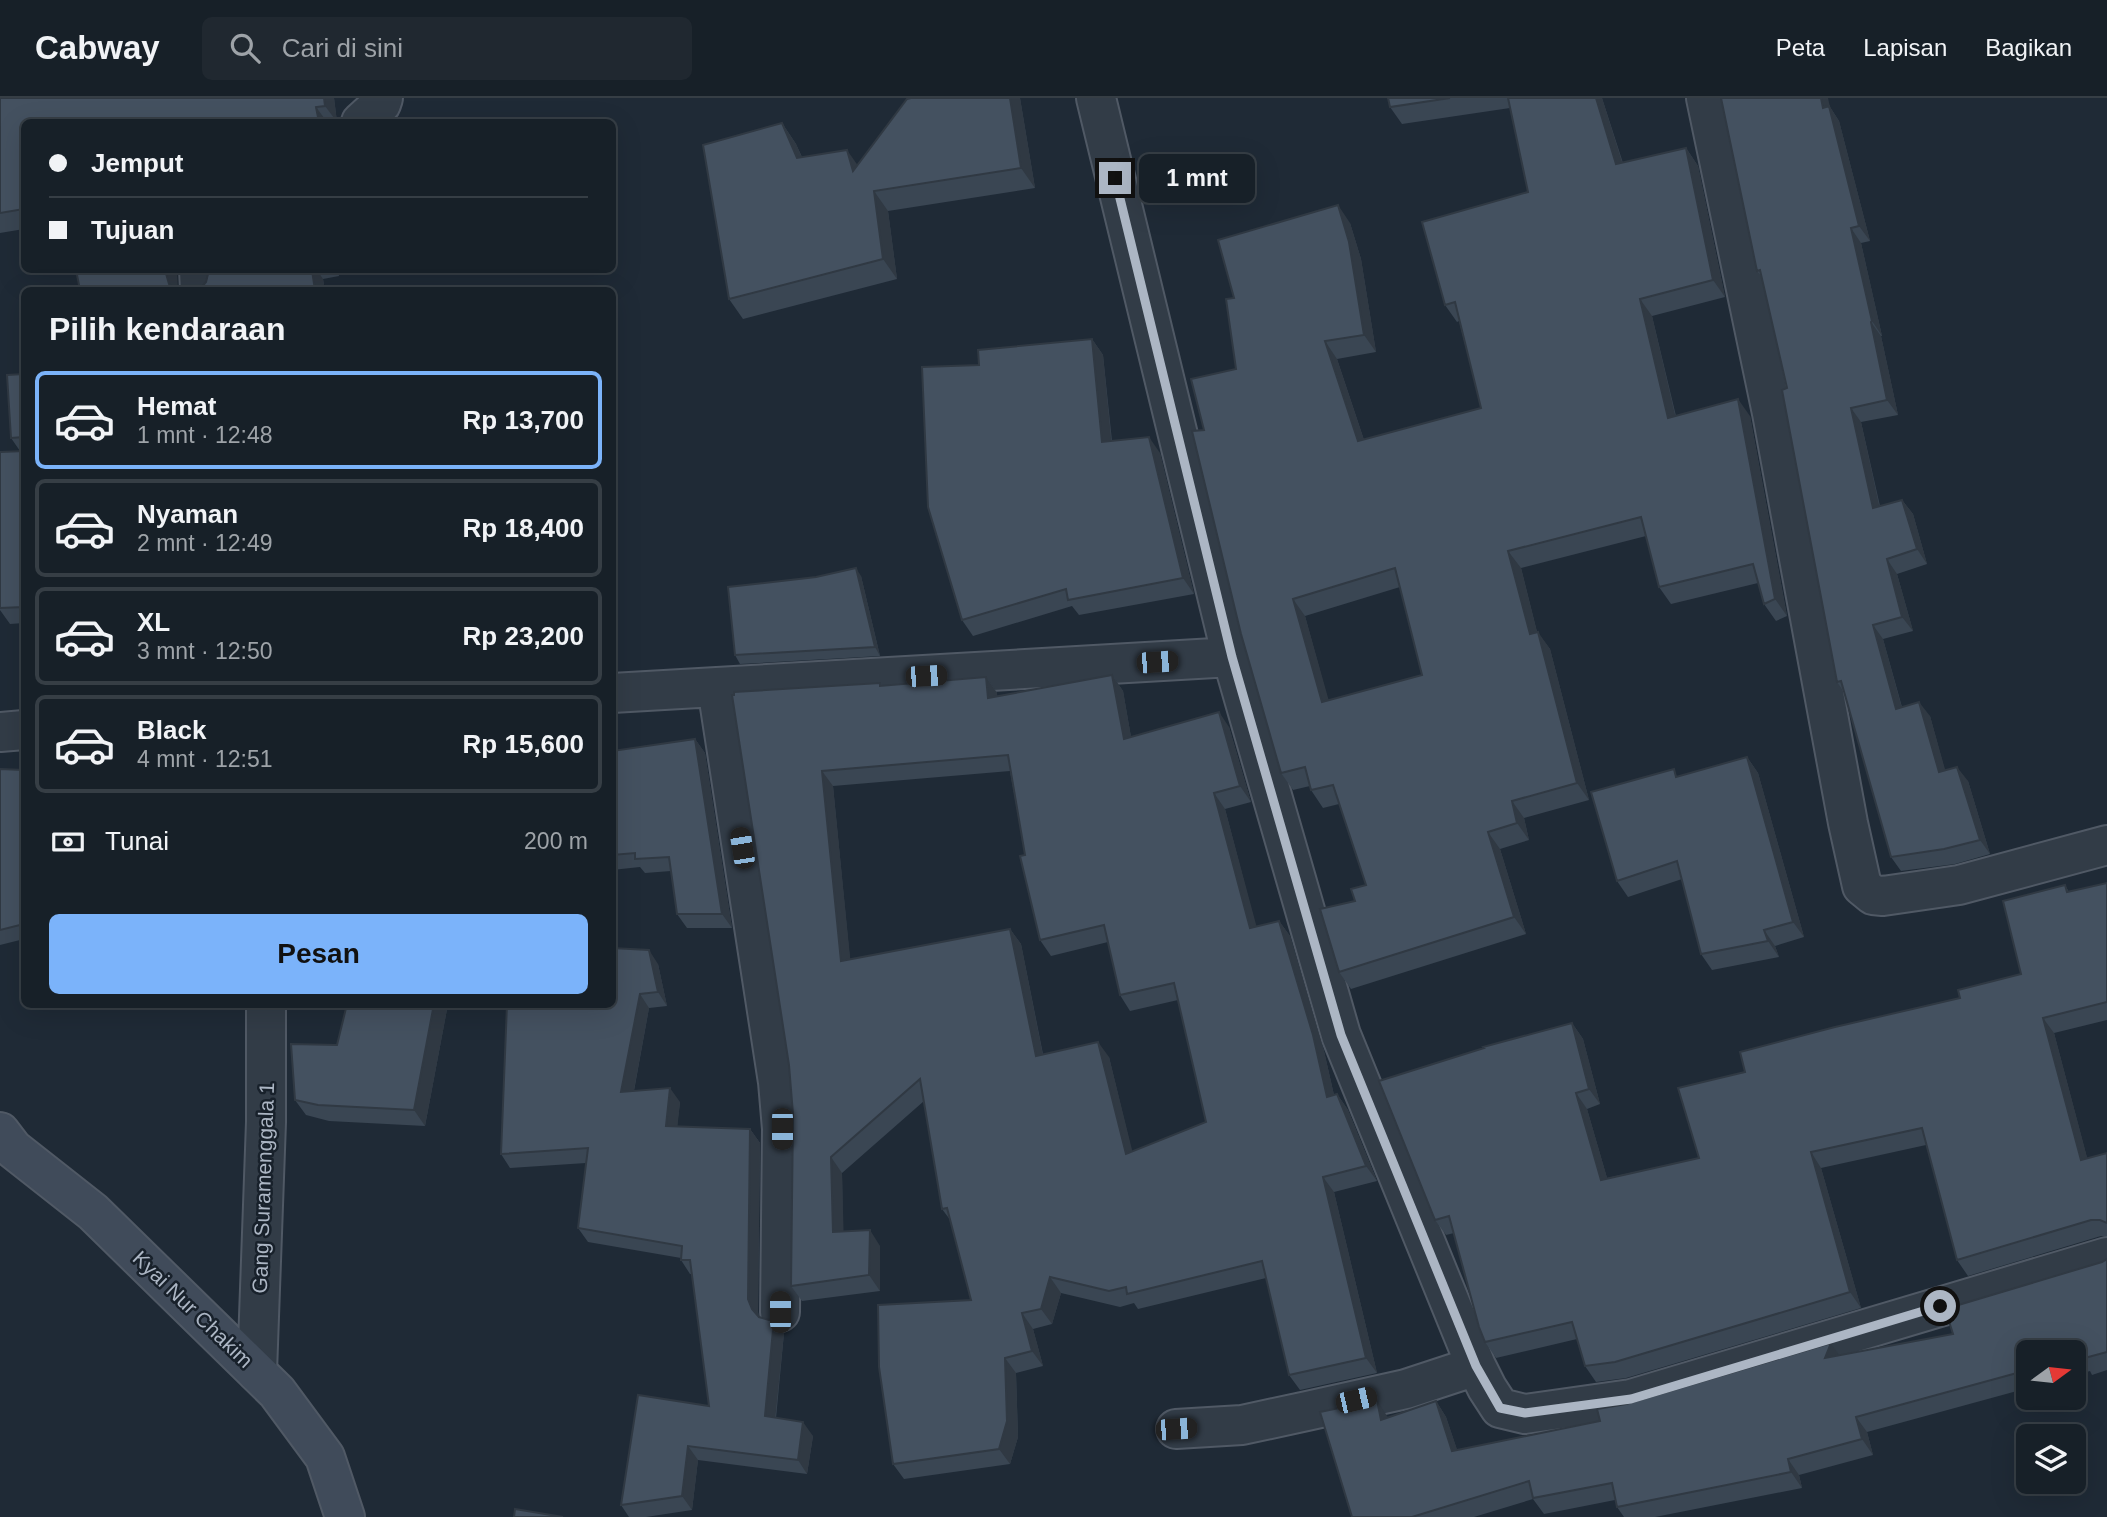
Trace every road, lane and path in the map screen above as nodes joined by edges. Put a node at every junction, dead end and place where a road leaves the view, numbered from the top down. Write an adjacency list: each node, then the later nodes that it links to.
1 (383, 98): 4 (street)
2 (1096, 98): 5 (street)
3 (1706, 98): 10 (street)
4 (364, 119)
5 (1232, 657): 6 (street); 15 (street)
6 (717, 687): 7 (street); 14 (street)
7 (616, 693)
8 (21, 730): 9 (street)
9 (0, 732)
10 (2107, 845)
11 (266, 1008): 16 (street, Gang Suramenggala 1)
12 (0, 1132): 16 (street, Kyai Nur Chakim)
13 (2107, 1256): 15 (street)
14 (780, 1312)
15 (1476, 1366): 17 (street)
16 (257, 1371): 18 (street, Kyai Nur Chakim)
17 (1176, 1429)
18 (345, 1517)

